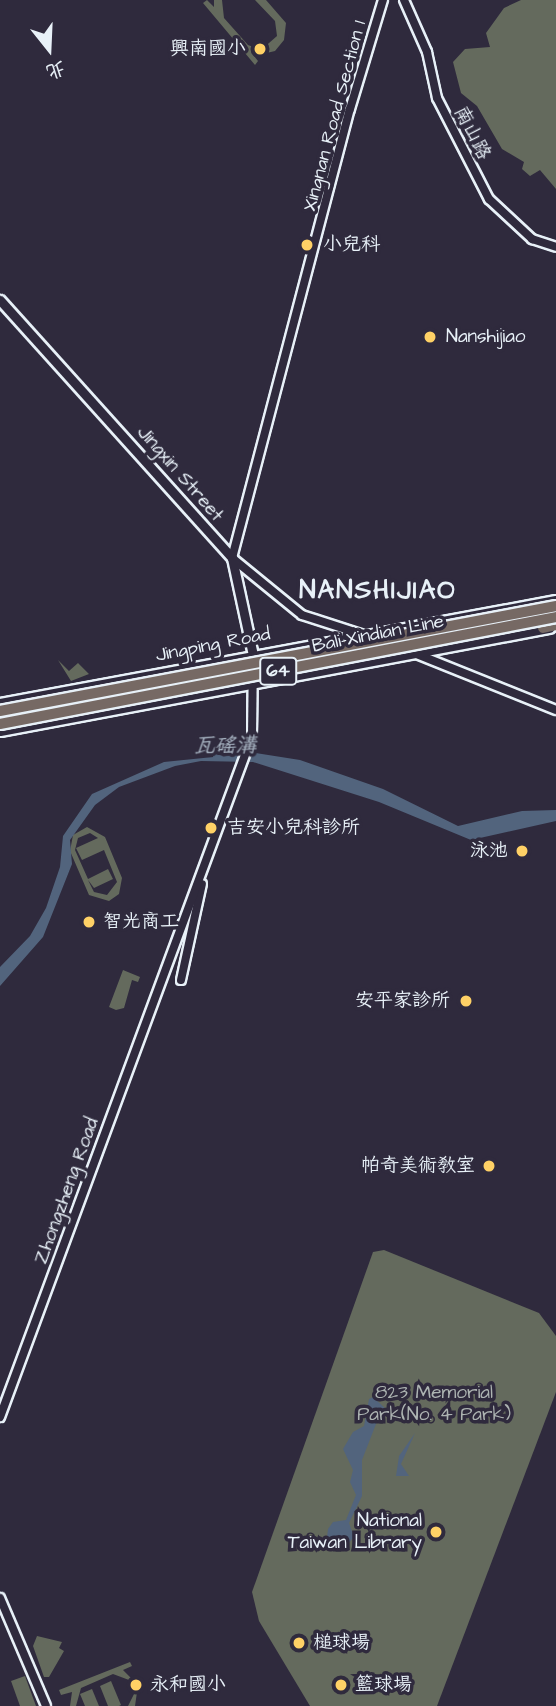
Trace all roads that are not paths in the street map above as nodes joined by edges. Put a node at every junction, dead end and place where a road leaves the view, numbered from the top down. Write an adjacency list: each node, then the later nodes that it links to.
1 (383, 0): 5 (street, Xingnan Road Section 1)
2 (404, 0): 3 (street, 南山路)
3 (556, 247)
4 (0, 300): 5 (main road, Jingxin Street)
5 (232, 558): 12 (street, Jingxin Street); 14 (main road)
6 (556, 600): 12 (main road, Jingping Road)
7 (556, 609): 11 (main road); 18 (highway, Bali-Xindian Line / 64, bridge)
8 (556, 617): 19 (highway, Bali-Xindian Line / 64, bridge)
9 (556, 626): 10 (highway)
10 (543, 628): 11 (main road)
11 (523, 632): 13 (main road)
12 (361, 635): 13 (main road); 14 (main road, Jingping Road)
13 (414, 653): 15 (main road); 17 (street)
14 (253, 655): 15 (street); 16 (main road, Jingping Road)
15 (255, 682): 20 (main road); 21 (street)
16 (0, 703)
17 (556, 710)
18 (0, 711)
19 (0, 724)
20 (0, 731)
21 (203, 874): 22 (street); 23 (street)
22 (181, 980)
23 (0, 1417)
24 (0, 1598): 25 (street)
25 (46, 1706)

